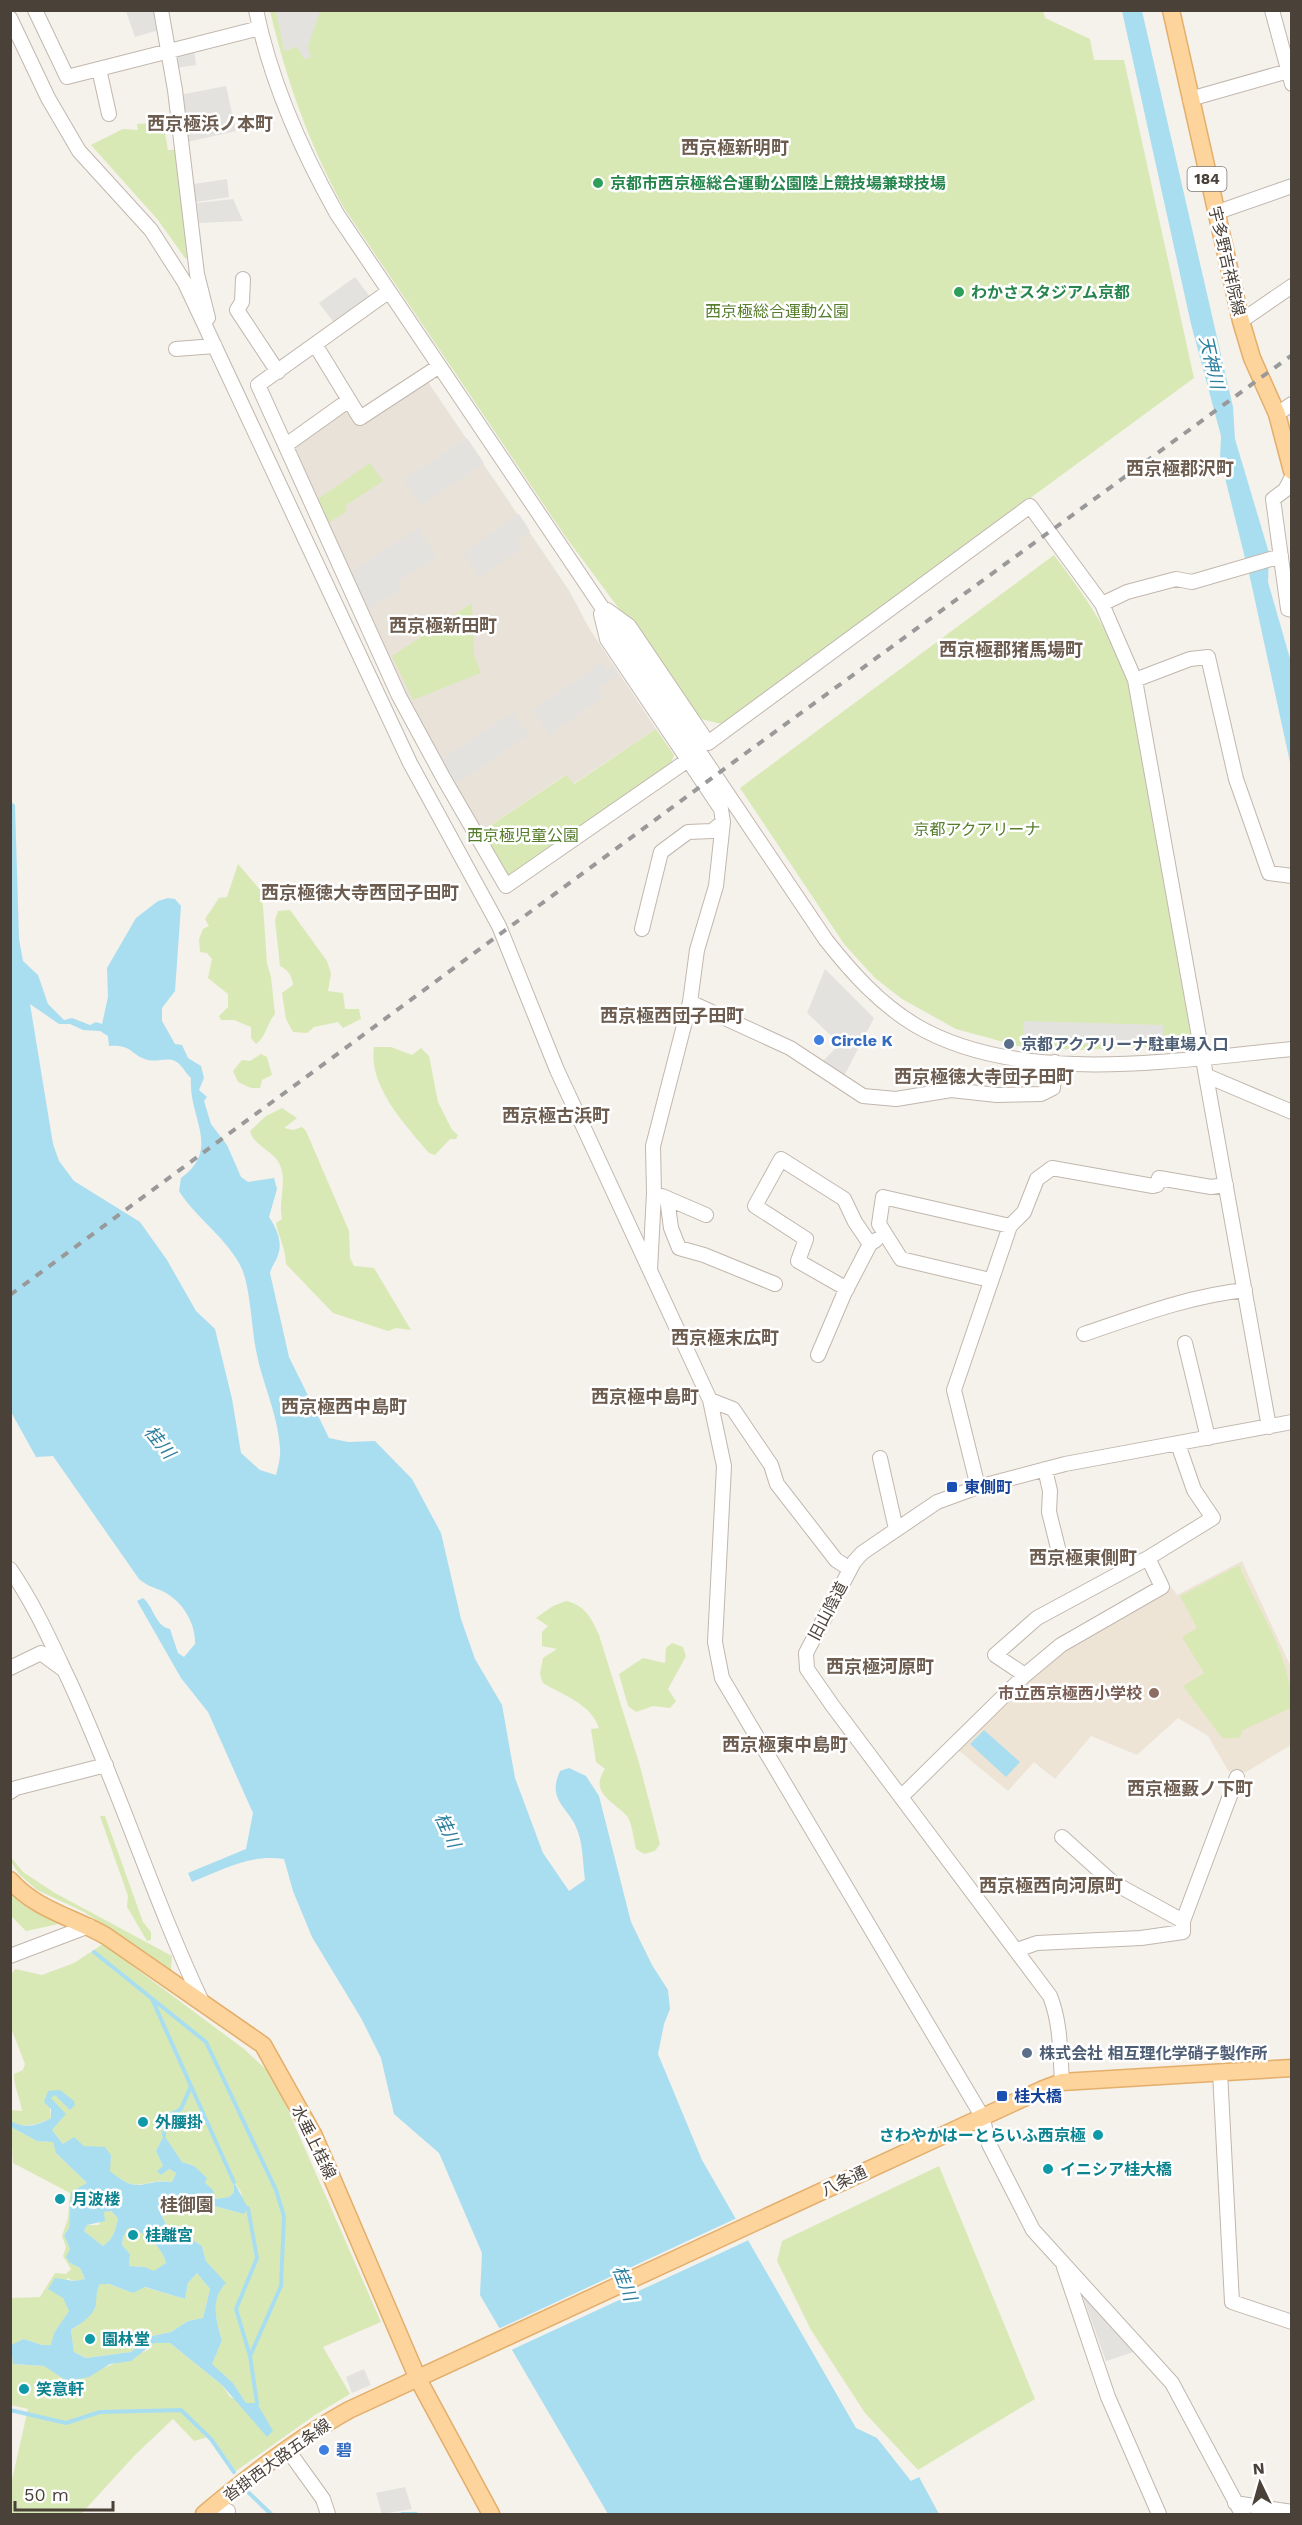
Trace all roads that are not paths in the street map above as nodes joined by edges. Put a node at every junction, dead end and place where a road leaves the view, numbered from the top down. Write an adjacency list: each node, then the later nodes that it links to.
1 (35, 10): 9 (street)
2 (161, 10): 8 (street)
3 (256, 10): 7 (street)
4 (1171, 10): 11 (main road, 宇多野吉祥院線 / 184)
5 (1272, 10): 10 (street)
6 (10, 18): 19 (street)
7 (260, 28): 8 (street); 17 (street)
8 (168, 51): 9 (street); 19 (street)
9 (99, 69): 12 (street)
10 (1290, 75): 11 (street)
11 (1190, 99): 14 (main road, 宇多野吉祥院線 / 184)
12 (109, 114)
13 (1292, 186): 14 (street)
14 (1215, 213): 18 (main road, 宇多野吉祥院線 / 184)
15 (243, 279): 23 (street)
16 (1292, 286): 18 (street)
17 (388, 292): 20 (street); 22 (street)
18 (1241, 321): 26 (main road, 宇多野吉祥院線 / 184)
19 (215, 346): 21 (street); 51 (street)
20 (316, 346): 23 (street); 24 (street)
21 (176, 349)
22 (438, 367): 24 (street); 31 (street)
23 (278, 372): 27 (street)
24 (349, 400): 27 (street)
25 (1292, 404): 26 (street)
26 (1277, 414): 28 (main road, 宇多野吉祥院線 / 184)
27 (286, 445): 35 (street)
28 (1292, 471)
29 (1292, 477): 30 (street)
30 (1277, 557): 32 (street); 33 (street)
31 (599, 604): 32 (street); 35 (street); 42 (street)
32 (1101, 604): 34 (street)
33 (1292, 610)
34 (1135, 680): 37 (street); 41 (street)
35 (688, 760): 36 (street)
36 (723, 822): 38 (street); 39 (street)
37 (1292, 876)
38 (642, 929)
39 (690, 1002): 42 (street); 46 (street)
40 (1292, 1049): 41 (street)
41 (1204, 1058): 42 (street); 43 (street)
42 (1055, 1062)
43 (1207, 1076): 44 (street); 45 (street)
44 (1292, 1113)
45 (1226, 1185): 48 (street); 55 (street)
46 (661, 1195): 47 (street); 51 (street); 53 (street)
47 (706, 1215)
48 (1010, 1226): 49 (street); 52 (street)
49 (885, 1234): 50 (street); 52 (street)
50 (870, 1244): 54 (street); 54 (street)
51 (650, 1270): 59 (street)
52 (990, 1280): 66 (street)
53 (775, 1284)
54 (846, 1289): 58 (street)
55 (1245, 1290): 56 (street); 61 (street)
56 (1084, 1334)
57 (1185, 1343): 62 (street)
58 (818, 1355)
59 (710, 1400): 71 (street); 89 (street)
60 (1292, 1422): 61 (street, 旧山陰道)
61 (1269, 1427): 62 (street, 旧山陰道)
62 (1208, 1438): 63 (street, 旧山陰道)
63 (1178, 1444): 65 (street, 旧山陰道); 69 (street)
64 (880, 1458): 67 (street)
65 (1046, 1469): 66 (street, 旧山陰道); 68 (street)
66 (978, 1487): 67 (street, 旧山陰道)
67 (896, 1528): 71 (street, 旧山陰道)
68 (1059, 1552)
69 (1148, 1558): 74 (street); 74 (street)
70 (10, 1569): 73 (street)
71 (850, 1569): 78 (street, 旧山陰道)
72 (10, 1668): 73 (street)
73 (64, 1670): 75 (street)
74 (1025, 1675): 78 (street)
75 (106, 1765): 77 (street); 85 (street)
76 (1237, 1777): 81 (street)
77 (10, 1792)
78 (902, 1796): 83 (street, 旧山陰道)
79 (1062, 1837): 81 (street)
80 (10, 1880): 82 (main road, 水垂上桂線)
81 (1183, 1921): 83 (street)
82 (89, 1926): 84 (street); 85 (main road, 水垂上桂線)
83 (1017, 1950): 88 (street, 旧山陰道)
84 (10, 1956)
85 (203, 2004): 92 (main road, 水垂上桂線)
86 (1292, 2068): 87 (main road, 八条通)
87 (1220, 2072): 88 (main road, 八条通); 91 (street)
88 (1062, 2082): 89 (main road, 八条通)
89 (977, 2119): 90 (street); 92 (main road, 八条通)
90 (1063, 2262): 94 (street); 99 (street)
91 (1292, 2322)
92 (424, 2377): 93 (main road, 沓掛西大路五条線); 98 (main road, 水垂上桂線)
93 (287, 2448): 96 (main road, 沓掛西大路五条線); 97 (street)
94 (1239, 2509): 95 (street)
95 (1292, 2512)
96 (204, 2514)
97 (328, 2514)
98 (491, 2514)
99 (1159, 2514)

